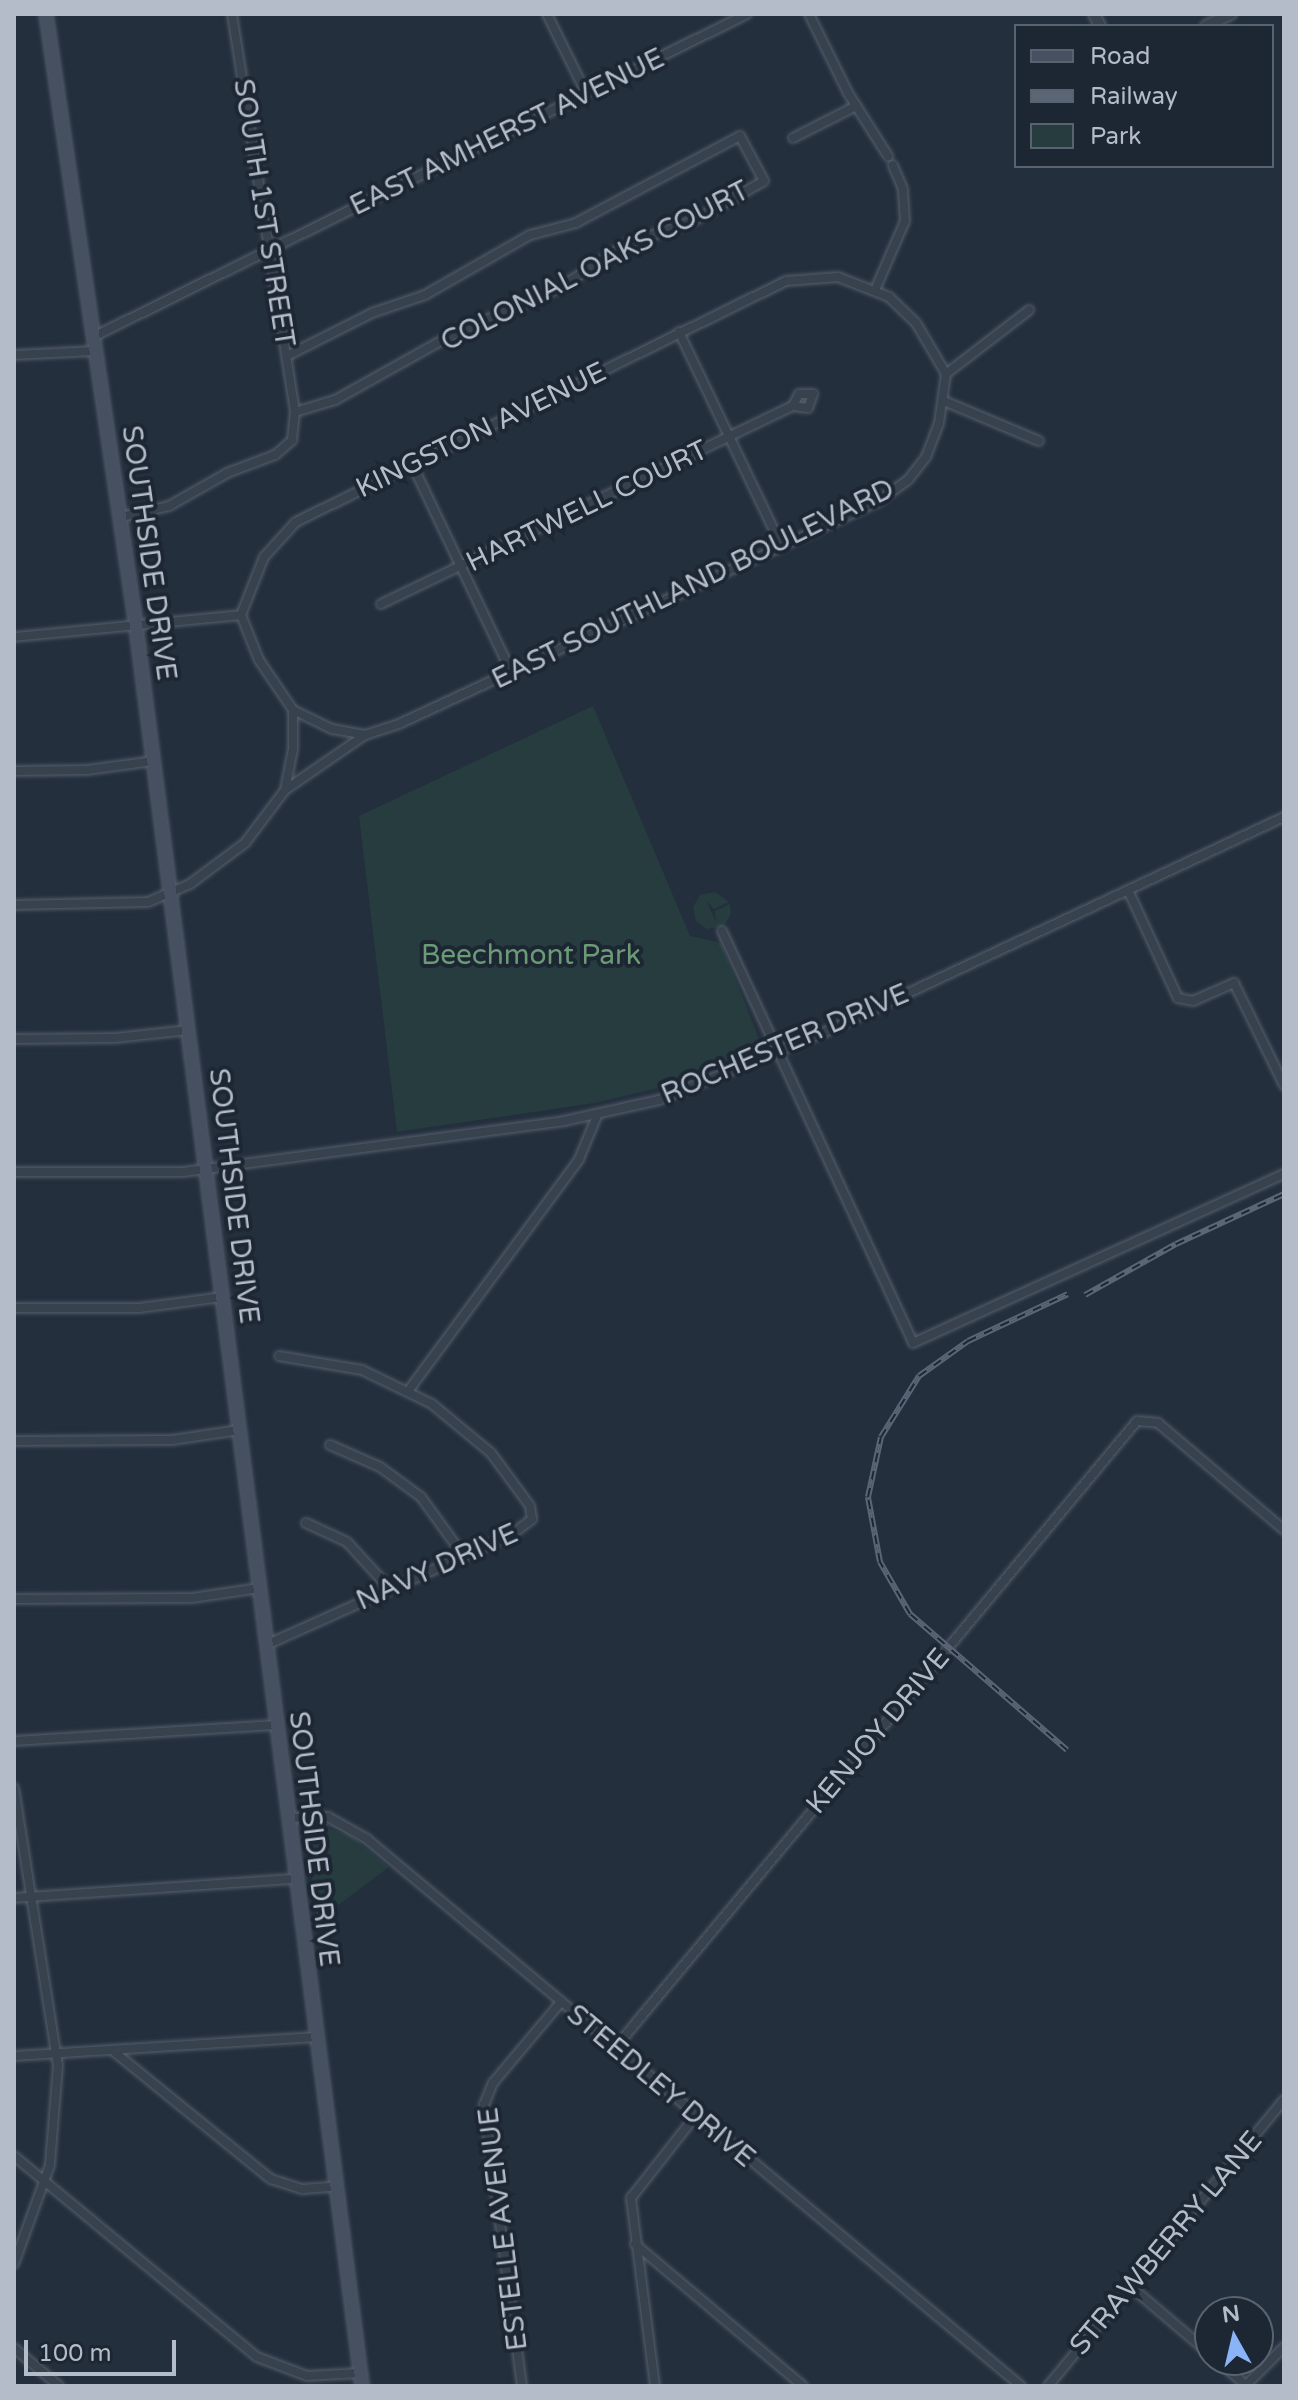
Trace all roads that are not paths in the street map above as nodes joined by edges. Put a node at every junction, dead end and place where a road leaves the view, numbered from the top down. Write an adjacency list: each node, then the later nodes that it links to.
1 (46, 14): 17 (main road, SOUTHSIDE DRIVE)
2 (232, 14): 13 (street, SOUTH 1ST STREET)
3 (547, 14): 8 (street)
4 (747, 14): 8 (street, EAST AMHERST AVENUE)
5 (809, 14): 9 (street)
6 (1231, 14): 7 (street)
7 (1210, 24)
8 (586, 93): 13 (street, EAST AMHERST AVENUE)
9 (856, 106): 10 (street); 11 (street)
10 (793, 138)
11 (888, 156)
12 (893, 165): 14 (street)
13 (268, 250): 17 (street, EAST AMHERST AVENUE); 20 (street, SOUTH 1ST STREET)
14 (875, 290): 16 (street, KINGSTON AVENUE); 21 (street, KINGSTON AVENUE)
15 (1029, 310): 21 (street)
16 (679, 332): 25 (street); 27 (street, KINGSTON AVENUE)
17 (93, 337): 18 (main road, SOUTHSIDE DRIVE)
18 (95, 351): 19 (street); 28 (main road, SOUTHSIDE DRIVE)
19 (14, 355)
20 (287, 356): 24 (street, SOUTH 1ST STREET); 24 (street, COLONIAL OAKS COURT)
21 (946, 374): 22 (street, EAST SOUTHLAND BOULEVARD)
22 (944, 401): 26 (street); 29 (street, EAST SOUTHLAND BOULEVARD)
23 (793, 406): 25 (street, HARTWELL COURT)
24 (295, 412): 28 (street)
25 (730, 437): 29 (street); 30 (street, HARTWELL COURT)
26 (1039, 441)
27 (412, 464): 30 (street); 32 (street, KINGSTON AVENUE)
28 (121, 517): 33 (main road, SOUTHSIDE DRIVE)
29 (782, 547): 35 (street, EAST SOUTHLAND BOULEVARD)
30 (462, 566): 31 (street, HARTWELL COURT); 35 (street)
31 (381, 604)
32 (241, 615): 33 (street); 36 (street)
33 (136, 626): 34 (street); 38 (main road, SOUTHSIDE DRIVE)
34 (14, 637)
35 (511, 672): 37 (street, EAST SOUTHLAND BOULEVARD)
36 (293, 710): 37 (street); 40 (street)
37 (365, 735): 40 (street, EAST SOUTHLAND BOULEVARD)
38 (154, 761): 39 (street); 43 (main road, SOUTHSIDE DRIVE)
39 (14, 771)
40 (285, 790): 43 (street)
41 (1284, 817): 42 (street, ROCHESTER DRIVE)
42 (1128, 890): 48 (street, ROCHESTER DRIVE); 49 (street)
43 (168, 894): 44 (street); 46 (main road, SOUTHSIDE DRIVE)
44 (14, 905)
45 (722, 931): 48 (street)
46 (189, 1030): 47 (street); 51 (main road, SOUTHSIDE DRIVE)
47 (14, 1039)
48 (777, 1052): 50 (street, ROCHESTER DRIVE); 53 (street)
49 (1284, 1085)
50 (597, 1116): 51 (street, ROCHESTER DRIVE); 57 (street)
51 (206, 1168): 52 (street, ROCHESTER DRIVE); 54 (main road, SOUTHSIDE DRIVE)
52 (14, 1172)
53 (1284, 1174)
54 (223, 1297): 55 (street); 58 (main road, SOUTHSIDE DRIVE)
55 (14, 1308)
56 (279, 1356): 57 (street, NAVY DRIVE)
57 (409, 1390): 63 (street, NAVY DRIVE)
58 (239, 1430): 59 (street); 64 (main road, SOUTHSIDE DRIVE)
59 (14, 1441)
60 (330, 1445): 63 (street)
61 (306, 1523): 65 (street)
62 (1284, 1530): 77 (street, KENJOY DRIVE)
63 (463, 1555): 65 (street, NAVY DRIVE)
64 (259, 1588): 66 (street); 67 (main road, SOUTHSIDE DRIVE)
65 (389, 1588): 67 (street, NAVY DRIVE)
66 (14, 1599)
67 (266, 1645): 68 (main road, SOUTHSIDE DRIVE)
68 (276, 1725): 69 (street); 71 (main road, SOUTHSIDE DRIVE)
69 (14, 1741)
70 (14, 1788): 73 (street)
71 (288, 1818): 72 (main road, SOUTHSIDE DRIVE); 75 (street, STEEDLEY DRIVE)
72 (295, 1879): 73 (street); 76 (main road, SOUTHSIDE DRIVE)
73 (30, 1897): 74 (street); 79 (street)
74 (14, 1898)
75 (561, 2002): 77 (street, STEEDLEY DRIVE); 94 (street, ESTELLE AVENUE)
76 (316, 2037): 78 (street); 85 (main road, SOUTHSIDE DRIVE)
77 (615, 2048): 82 (street, STEEDLEY DRIVE)
78 (112, 2050): 79 (street); 85 (street)
79 (58, 2053): 80 (street); 84 (street)
80 (14, 2056)
81 (1284, 2100): 88 (street, STRAWBERRY LANE)
82 (696, 2115): 86 (street); 97 (street, STEEDLEY DRIVE)
83 (14, 2156): 84 (street)
84 (45, 2182): 87 (street); 92 (street)
85 (334, 2187): 92 (main road, SOUTHSIDE DRIVE)
86 (635, 2244): 95 (street); 96 (street)
87 (14, 2264)
88 (1130, 2286): 89 (street); 98 (street, STRAWBERRY LANE)
89 (1194, 2340)
90 (1284, 2347): 99 (street)
91 (14, 2348): 93 (street)
92 (361, 2380)
93 (59, 2386)
94 (522, 2386)
95 (655, 2386)
96 (803, 2386)
97 (1021, 2386)
98 (1048, 2386)
99 (1245, 2386)

